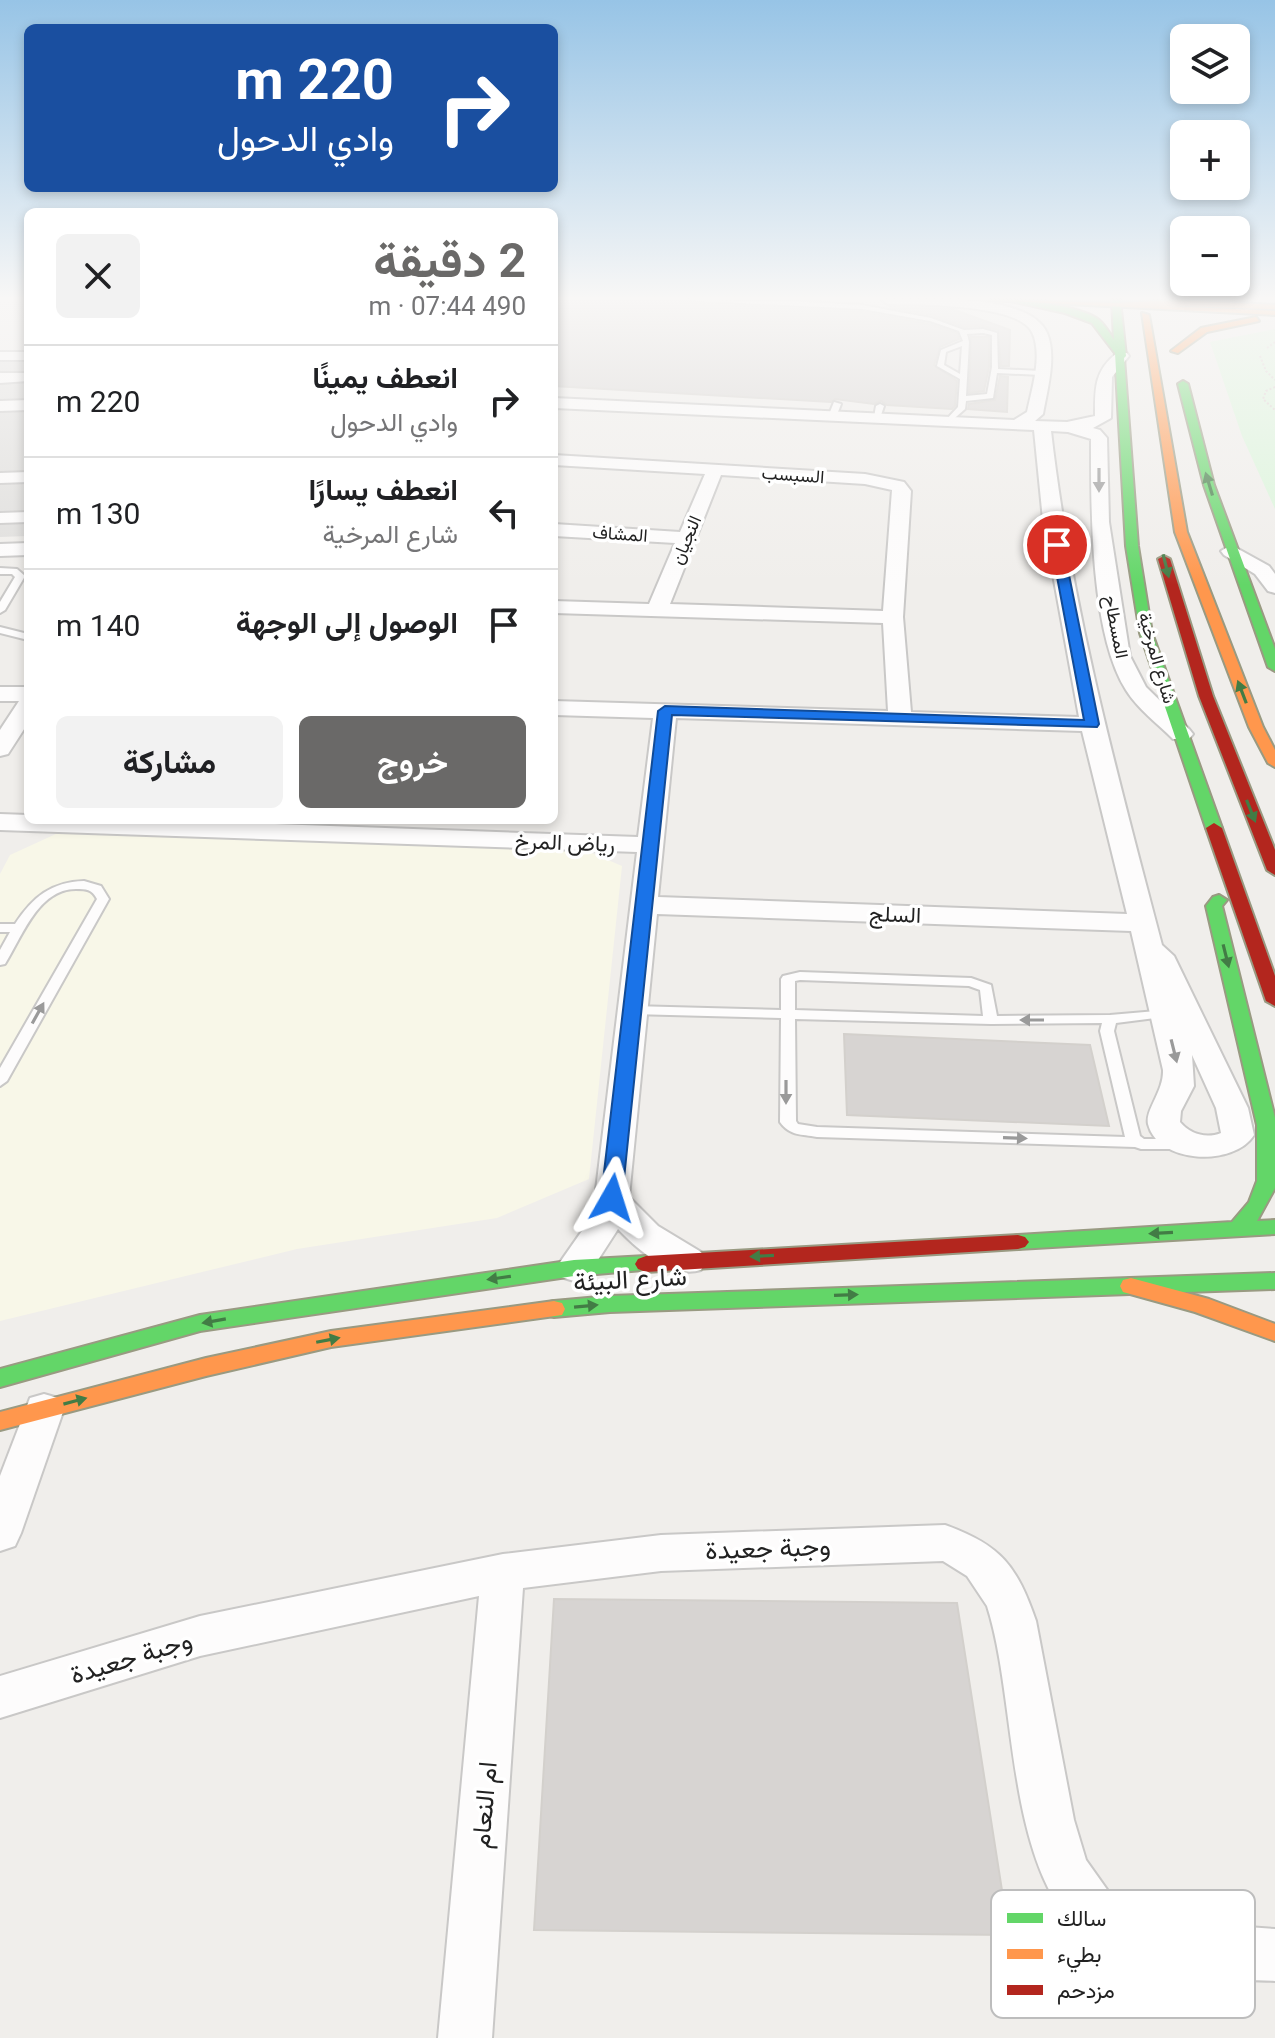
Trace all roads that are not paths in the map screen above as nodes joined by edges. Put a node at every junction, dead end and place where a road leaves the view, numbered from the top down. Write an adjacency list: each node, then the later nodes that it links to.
1 (963, 395): 8 (lane)
2 (990, 395): 8 (lane)
3 (1038, 395): 14 (street)
4 (1102, 395): 16 (street, المسطاح)
5 (1124, 395): 21 (main road, شارع المرخية)
6 (1159, 395): 51 (main road, one-way to 6)
7 (1186, 395): 30 (main road, one-way to 7)
8 (963, 399): 13 (lane)
9 (558, 400): 13 (street, المسطاح)
10 (558, 400): 13 (street, المسطاح)
11 (24, 405): 12 (street)
12 (0, 406)
13 (948, 420): 14 (street, المسطاح)
14 (1017, 425): 15 (street, المسطاح)
15 (1042, 426): 16 (street, المسطاح); 48 (street)
16 (1067, 427): 49 (street, المسطاح, one-way to 49)
17 (558, 460): 18 (street, السبسب)
18 (715, 470): 27 (street, النجيان); 38 (street, السبسب)
19 (24, 477): 20 (street)
20 (0, 478)
21 (1130, 504): 22 (main road); 49 (main road, شارع المرخية)
22 (1149, 512)
23 (24, 517): 24 (street)
24 (0, 518)
25 (558, 530): 27 (street, المشاف)
26 (1158, 534): 56 (main road, one-way to 56)
27 (687, 538): 37 (street, النجيان)
28 (24, 549): 29 (street)
29 (0, 550)
30 (1231, 551): 34 (street); 41 (main road)
31 (24, 566): 33 (lane)
32 (0, 571): 33 (lane)
33 (14, 571): 36 (lane)
34 (1275, 587)
35 (558, 607): 37 (street)
36 (0, 610)
37 (657, 610): 38 (street)
38 (893, 617): 47 (street, السبسب)
39 (0, 630): 40 (lane)
40 (24, 636)
41 (1275, 667)
42 (0, 694): 43 (street)
43 (24, 694)
44 (558, 708): 46 (street)
45 (24, 710): 50 (street)
46 (665, 711): 47 (street); 55 (street)
47 (900, 717): 48 (street)
48 (1092, 724): 61 (street)
49 (1181, 734): 57 (main road, شارع المرخية)
50 (0, 749)
51 (1275, 763)
52 (0, 822): 53 (street, رياض المرخ)
53 (24, 823)
54 (57, 824): 55 (street, رياض المرخ)
55 (651, 845): 58 (street)
56 (1275, 870)
57 (1235, 891): 63 (main road, شارع المرخية); 74 (main road, one-way to 74)
58 (644, 905): 61 (street, السلج); 64 (street)
59 (0, 928): 60 (lane)
60 (20, 928): 62 (lane); 69 (lane, one-way to 60)
61 (1148, 937): 65 (street); 71 (street)
62 (0, 961)
63 (1275, 1001)
64 (632, 1010): 66 (lane); 72 (street)
65 (1163, 1013): 67 (lane); 71 (street, one-way to 71)
66 (786, 1014): 68 (lane); 68 (lane); 70 (lane, one-way to 70)
67 (1110, 1019): 68 (lane, one-way to 68); 70 (lane)
68 (991, 1020)
69 (0, 1081)
70 (1136, 1142): 71 (lane)
71 (1192, 1144)
72 (612, 1198): 75 (street); 76 (street)
73 (1275, 1227): 74 (main road, شارع البيئة)
74 (1239, 1228): 75 (main road, شارع البيئة, one-way to 75)
75 (688, 1261): 76 (main road, شارع البيئة)
76 (574, 1268): 80 (main road, شارع البيئة, one-way to 80)
77 (1275, 1281): 78 (main road, شارع البيئة)
78 (1131, 1286): 79 (main road); 81 (main road, شارع البيئة, one-way to 78)
79 (1268, 1335)
80 (0, 1378)
81 (44, 1409): 82 (main road, شارع البيئة); 83 (street)
82 (0, 1421)
83 (0, 1533)
84 (503, 1572): 85 (street, وجبة جعيدة); 86 (street, وجبة جعيدة); 89 (street, ام النعام)
85 (0, 1697)
86 (1077, 1890)
87 (1255, 1954): 88 (street, وجبة جعيدة)
88 (1275, 1955)
89 (465, 2038)

